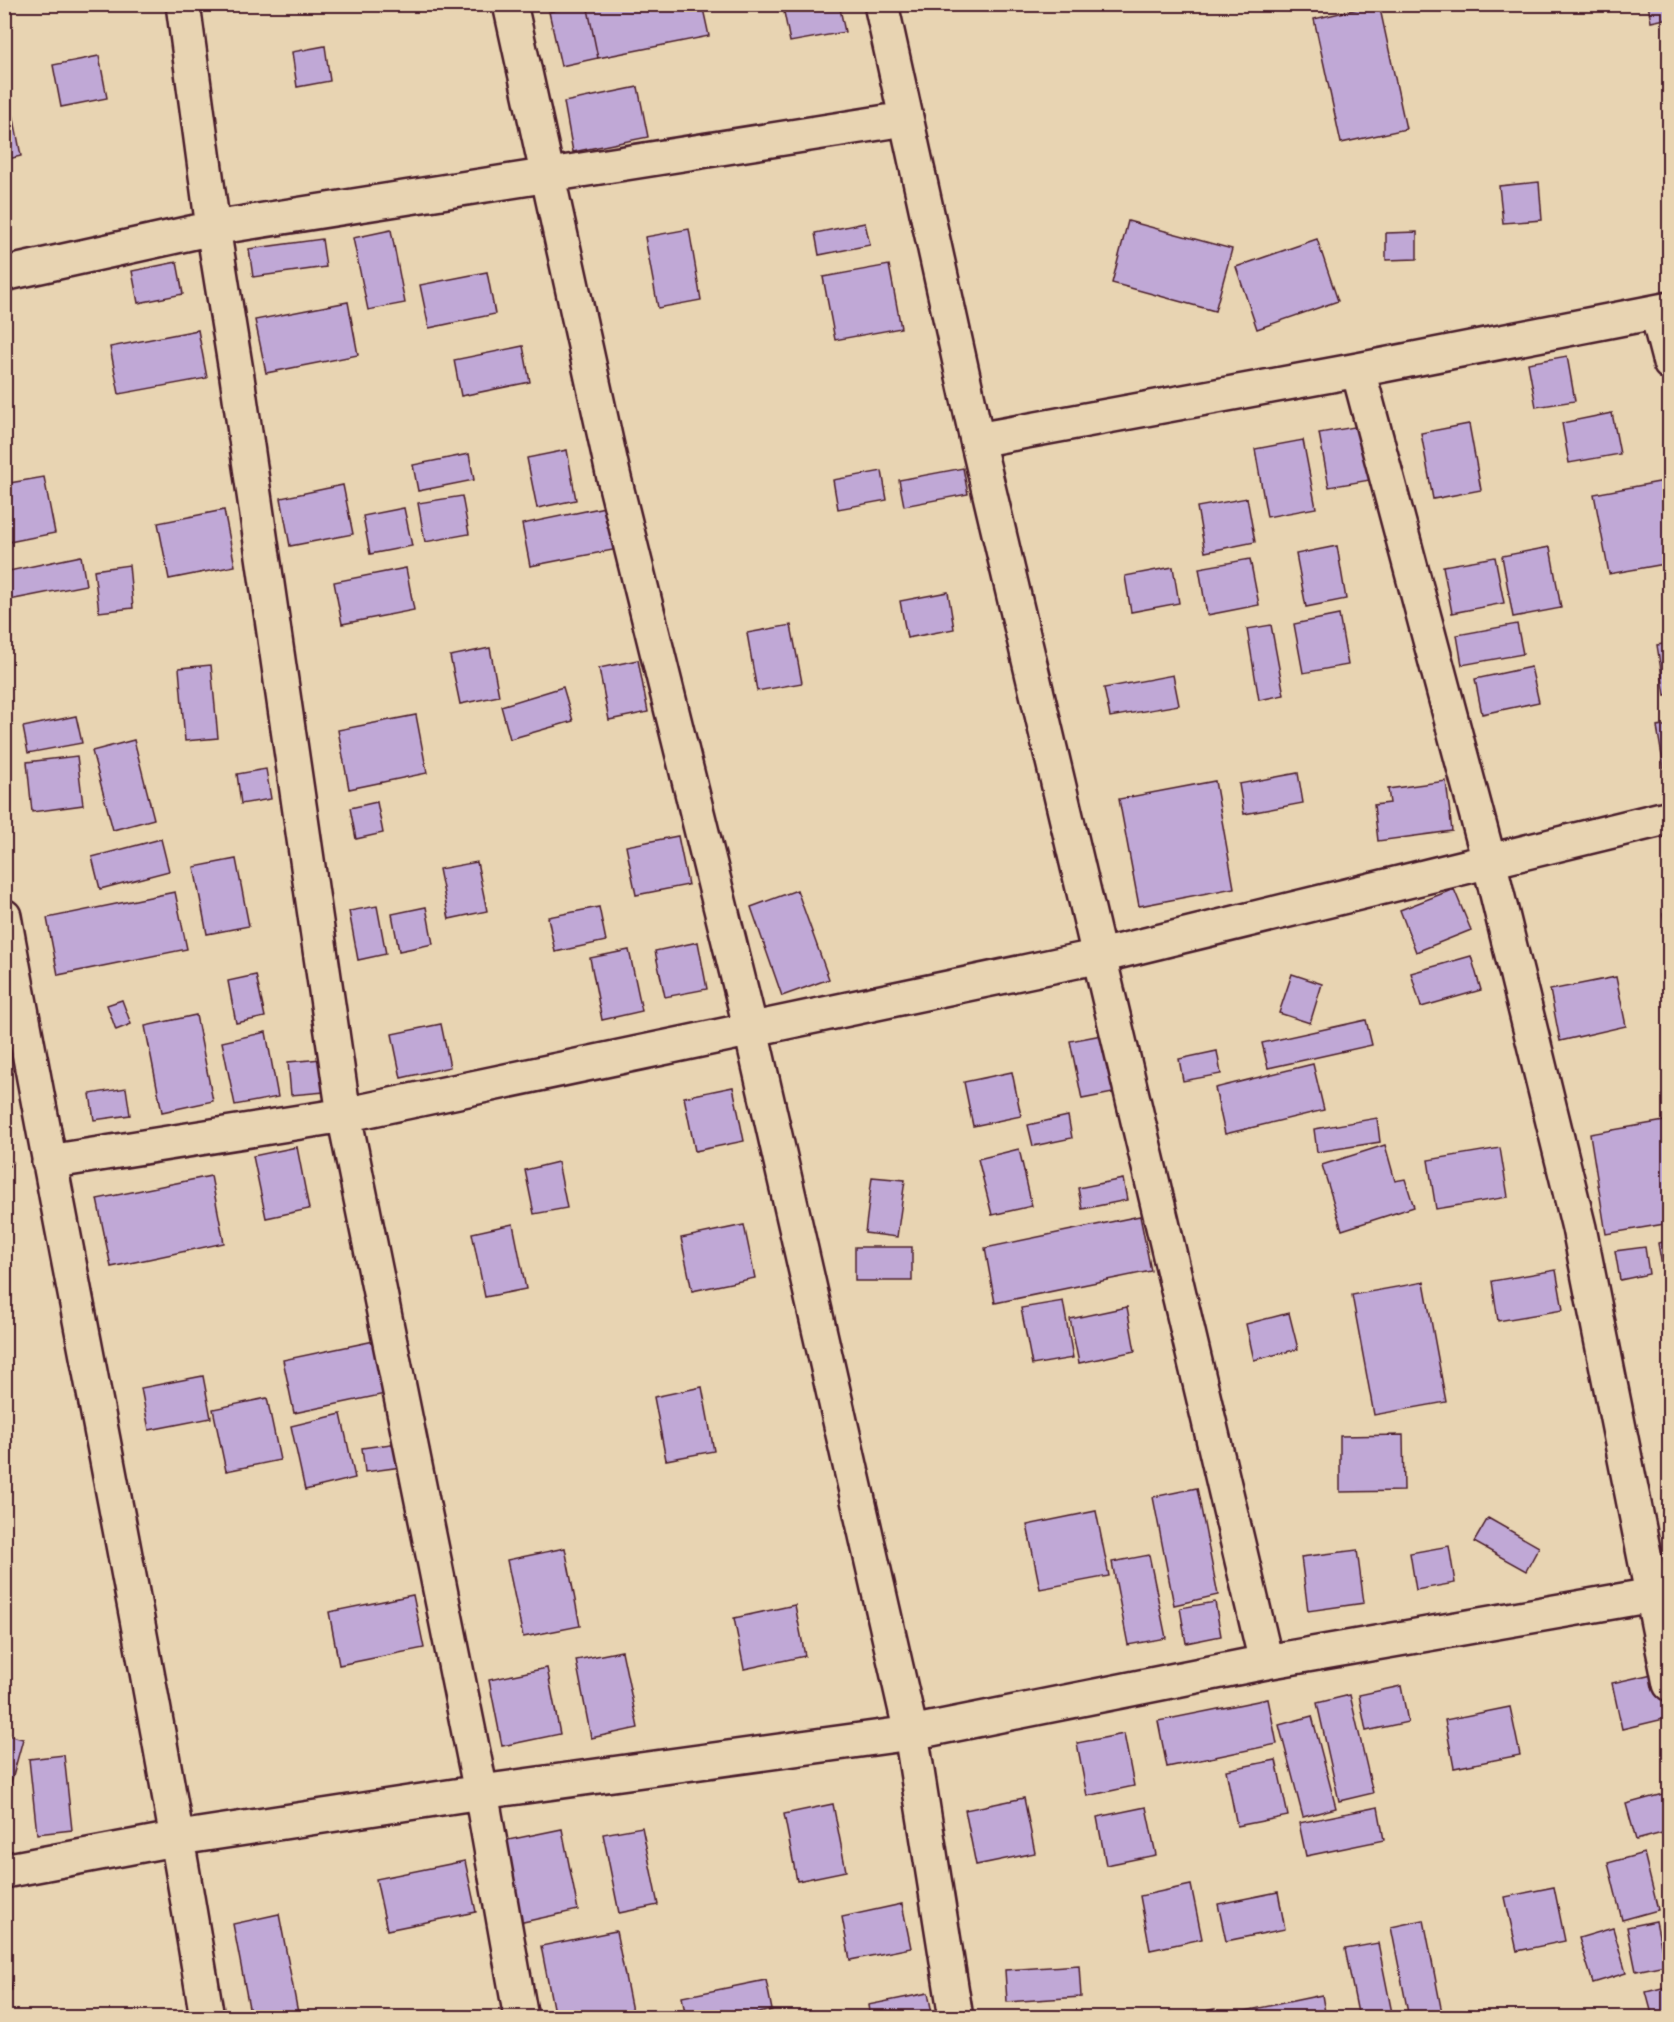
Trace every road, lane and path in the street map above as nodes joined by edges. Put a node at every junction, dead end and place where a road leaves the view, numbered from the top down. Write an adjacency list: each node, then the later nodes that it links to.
1 (183, 4): 6 (street)
2 (510, 4): 5 (street)
3 (880, 4): 4 (street)
4 (905, 118): 5 (street); 11 (street)
5 (547, 174): 6 (street); 16 (street)
6 (213, 228): 7 (street); 17 (street)
7 (4, 274)
8 (1664, 311): 9 (street); 10 (street)
9 (1670, 363)
10 (1358, 370): 11 (street); 13 (street)
11 (977, 440): 15 (street)
12 (1670, 817): 13 (street)
13 (1489, 861): 15 (street); 19 (street)
14 (4, 916): 18 (street)
15 (1100, 956): 16 (street); 20 (street)
16 (751, 1030): 17 (street); 22 (street)
17 (344, 1115): 18 (street); 23 (street)
18 (49, 1162): 24 (street)
19 (1660, 1594): 20 (street); 21 (street)
20 (1266, 1662): 22 (street)
21 (1670, 1684)
22 (911, 1732): 23 (street); 28 (street)
23 (481, 1792): 24 (street); 27 (street)
24 (178, 1838): 25 (street); 26 (street)
25 (4, 1871)
26 (207, 2018)
27 (521, 2018)
28 (956, 2018)

